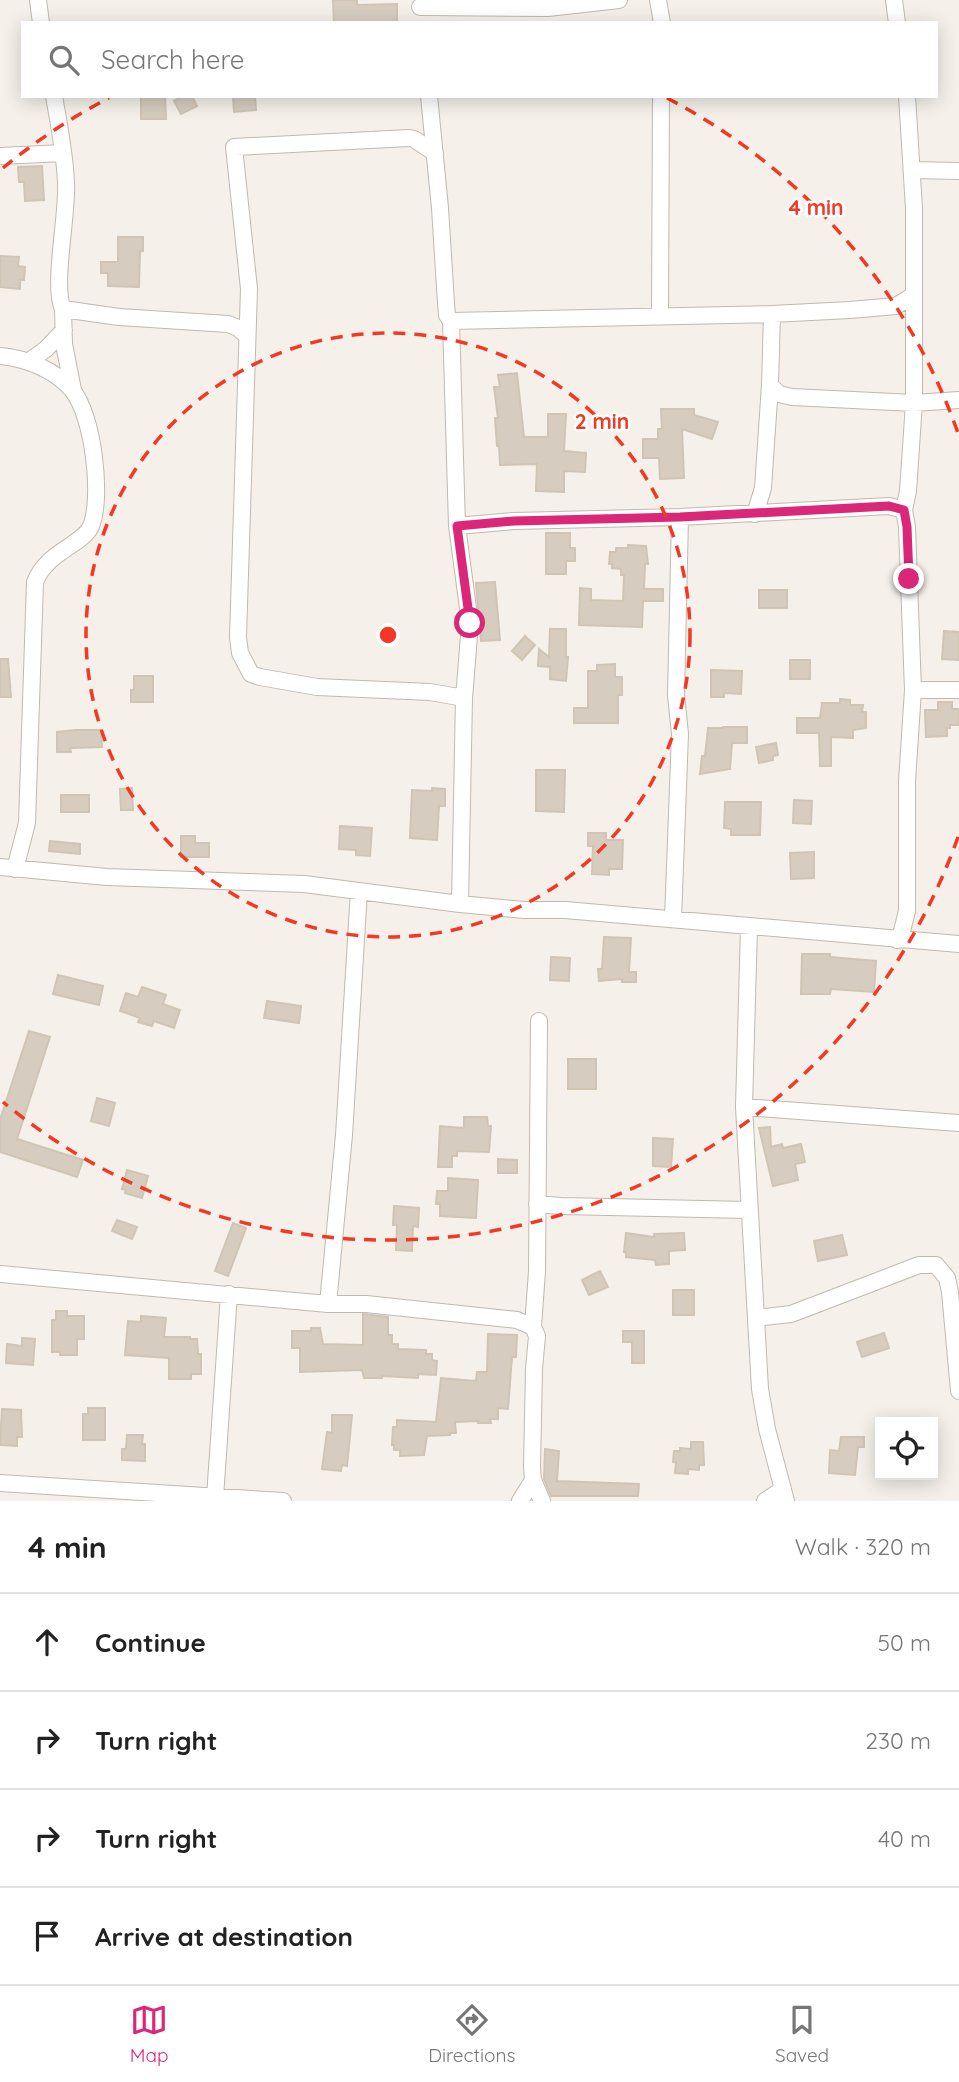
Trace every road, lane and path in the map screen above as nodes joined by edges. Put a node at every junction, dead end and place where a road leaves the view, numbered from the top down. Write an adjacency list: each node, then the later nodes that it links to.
1 (38, 0): 6 (street)
2 (619, 0): 5 (street)
3 (658, 0): 7 (street)
4 (894, 0): 8 (street)
5 (420, 10)
6 (41, 21)
7 (662, 21)
8 (897, 21)
9 (54, 98): 13 (street)
10 (429, 98): 14 (street)
11 (661, 98): 22 (street)
12 (907, 98): 16 (street)
13 (63, 153): 15 (street); 20 (street)
14 (435, 153): 24 (street); 26 (street)
15 (0, 156)
16 (912, 170): 17 (street); 18 (street)
17 (959, 171)
18 (914, 295): 19 (street); 23 (street)
19 (896, 306): 21 (street); 23 (street)
20 (63, 309): 25 (street); 26 (street)
21 (772, 314): 22 (street); 29 (street)
22 (660, 316): 24 (street)
23 (914, 316): 32 (street)
24 (451, 321): 36 (street)
25 (64, 330): 28 (street); 30 (street)
26 (247, 336): 39 (street)
27 (0, 356): 28 (street)
28 (28, 362): 30 (street)
29 (770, 385): 32 (street); 34 (street)
30 (73, 390): 40 (street)
31 (959, 400): 32 (street)
32 (914, 402): 33 (street)
33 (904, 510): 34 (street); 37 (street)
34 (755, 514): 35 (street)
35 (680, 517): 36 (street); 43 (street)
36 (457, 526): 39 (street)
37 (913, 690): 38 (street); 45 (street)
38 (959, 690)
39 (464, 698): 42 (street)
40 (7, 868): 41 (street)
41 (359, 891): 42 (street); 54 (street)
42 (460, 904): 43 (street)
43 (673, 919): 44 (street)
44 (749, 927): 45 (street); 48 (street)
45 (897, 940): 46 (street)
46 (959, 944)
47 (539, 1021): 50 (street)
48 (744, 1107): 49 (street); 51 (street)
49 (959, 1123)
50 (537, 1203): 51 (street); 56 (street)
51 (750, 1210): 55 (street)
52 (0, 1274): 53 (street)
53 (229, 1294): 54 (street); 61 (street)
54 (328, 1304): 56 (street)
55 (756, 1318): 57 (street); 60 (street)
56 (533, 1327): 58 (street)
57 (959, 1391)
58 (533, 1480): 64 (street); 65 (street)
59 (0, 1483): 62 (street)
60 (784, 1495): 66 (street)
61 (215, 1497): 62 (street); 63 (street)
62 (165, 1498)
63 (283, 1501)
64 (520, 1501)
65 (542, 1501)
66 (765, 1501)

